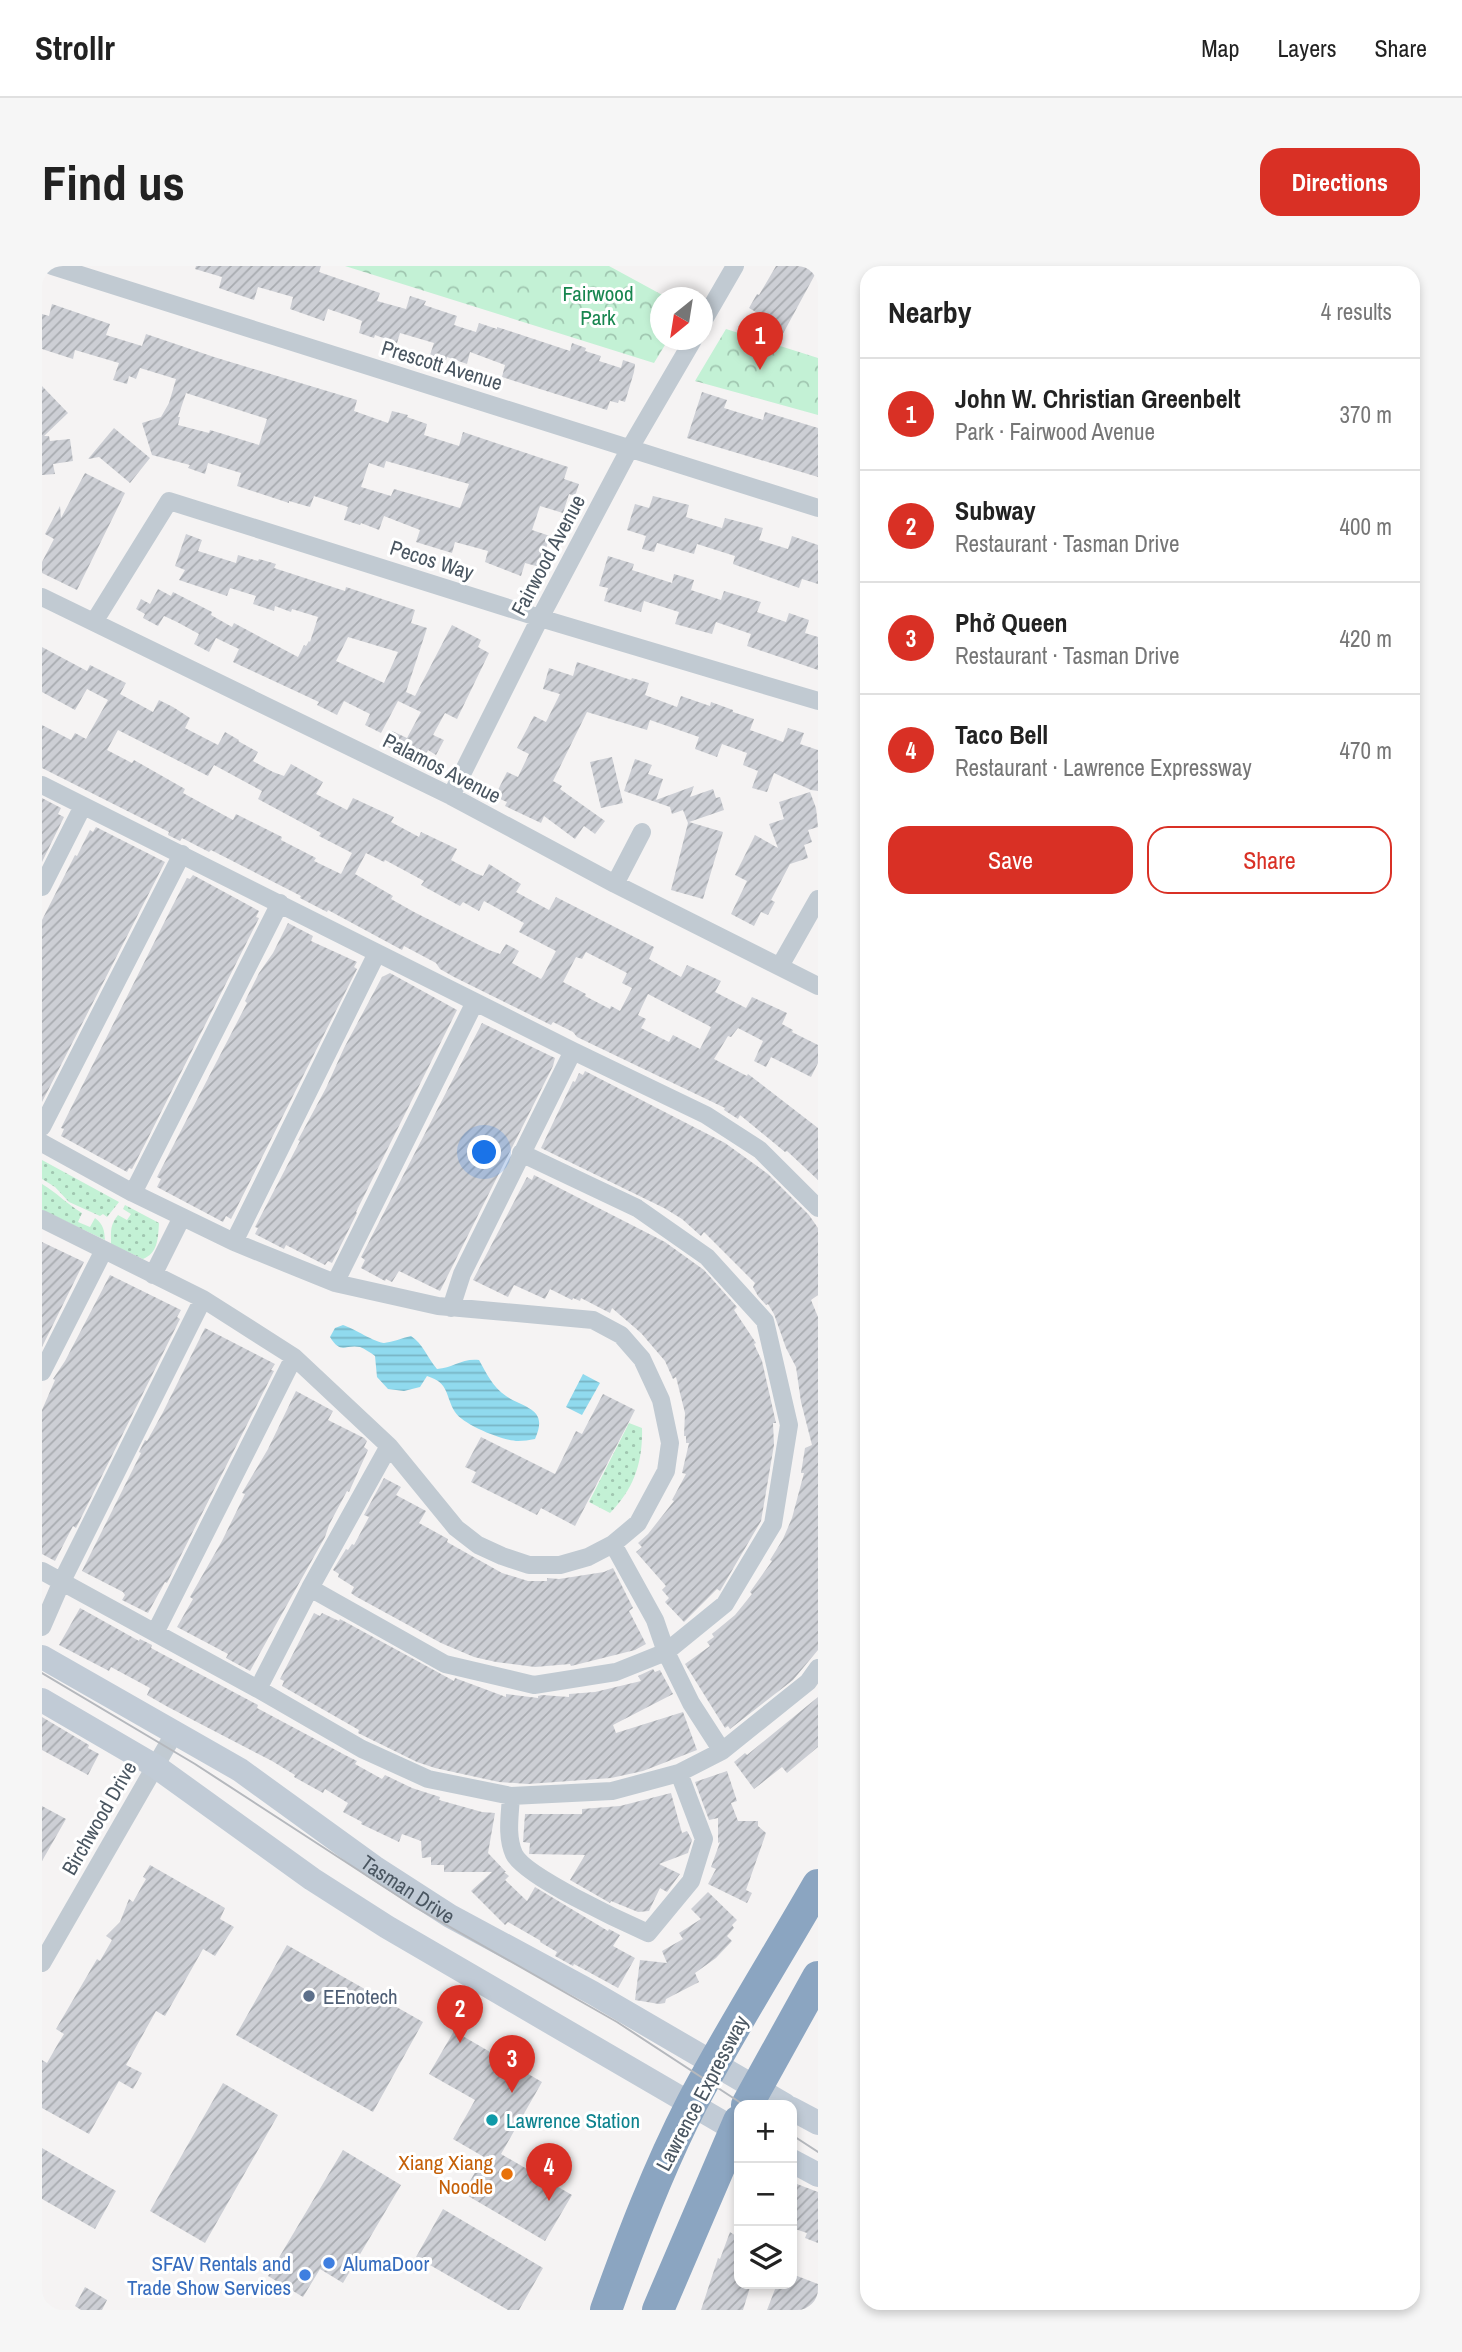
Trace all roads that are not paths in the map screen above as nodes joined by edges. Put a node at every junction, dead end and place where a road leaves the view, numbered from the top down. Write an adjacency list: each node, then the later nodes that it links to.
1 (52, 266): 5 (street, Prescott Avenue)
2 (735, 266): 3 (street)
3 (713, 304)
4 (687, 350): 5 (street, Fairwood Avenue)
5 (630, 448): 6 (street, Prescott Avenue); 8 (street, Fairwood Avenue)
6 (818, 508)
7 (42, 597): 9 (street, Palamos Avenue)
8 (540, 618): 9 (street, Pecos Way); 10 (street, Pecos Way); 12 (street, Fairwood Avenue)
9 (94, 622): 12 (street, Palamos Avenue)
10 (818, 701)
11 (42, 785): 13 (street)
12 (451, 796): 16 (street, Palamos Avenue)
13 (83, 806): 15 (street); 17 (street)
14 (642, 832): 16 (street)
15 (182, 854): 19 (street); 25 (street)
16 (615, 884): 21 (street, Palamos Avenue)
17 (42, 887)
18 (818, 899): 21 (street)
19 (280, 903): 20 (street); 28 (street)
20 (377, 953): 23 (street); 32 (street)
21 (780, 966): 22 (street, Palamos Avenue)
22 (818, 986)
23 (475, 1002): 24 (street); 35 (street)
24 (573, 1051): 27 (street); 29 (street)
25 (42, 1128)
26 (42, 1143): 28 (street)
27 (521, 1153): 37 (street); 47 (street)
28 (133, 1193): 30 (street)
29 (818, 1208)
30 (182, 1217): 32 (street); 34 (street)
31 (42, 1219): 33 (street)
32 (234, 1242): 35 (street)
33 (104, 1250): 34 (street); 39 (street)
34 (153, 1275): 36 (street)
35 (335, 1283): 37 (street)
36 (203, 1299): 38 (street); 43 (street)
37 (451, 1308): 41 (street)
38 (294, 1357): 40 (street); 46 (street)
39 (42, 1371)
40 (389, 1446): 41 (street); 44 (street)
41 (612, 1544): 47 (street)
42 (42, 1572): 43 (street)
43 (62, 1581): 45 (street); 46 (street)
44 (310, 1588): 47 (street); 50 (street)
45 (42, 1628)
46 (155, 1633): 50 (street)
47 (666, 1652): 53 (street)
48 (42, 1657): 52 (main road, Tasman Drive)
49 (818, 1668): 53 (street)
50 (258, 1689): 56 (street)
51 (42, 1700): 54 (main road)
52 (175, 1732): 54 (street, Birchwood Drive); 60 (main road, Tasman Drive)
53 (722, 1751): 55 (street)
54 (155, 1766): 58 (street, Birchwood Drive); 63 (main road, Tasman Drive)
55 (679, 1773): 56 (street); 56 (street)
56 (512, 1796)
57 (818, 1885): 60 (highway, Lawrence Expressway)
58 (42, 1963)
59 (818, 1977): 62 (highway)
60 (714, 2063): 61 (main road, Tasman Drive); 63 (highway, Lawrence Expressway)
61 (735, 2100)
62 (751, 2100)
63 (691, 2105): 65 (main road, Tasman Drive); 70 (highway, Lawrence Expressway)
64 (797, 2112): 66 (main road)
65 (734, 2113)
66 (818, 2123)
67 (734, 2136): 71 (highway)
68 (796, 2163): 69 (main road)
69 (818, 2175)
70 (606, 2310)
71 (658, 2310)

